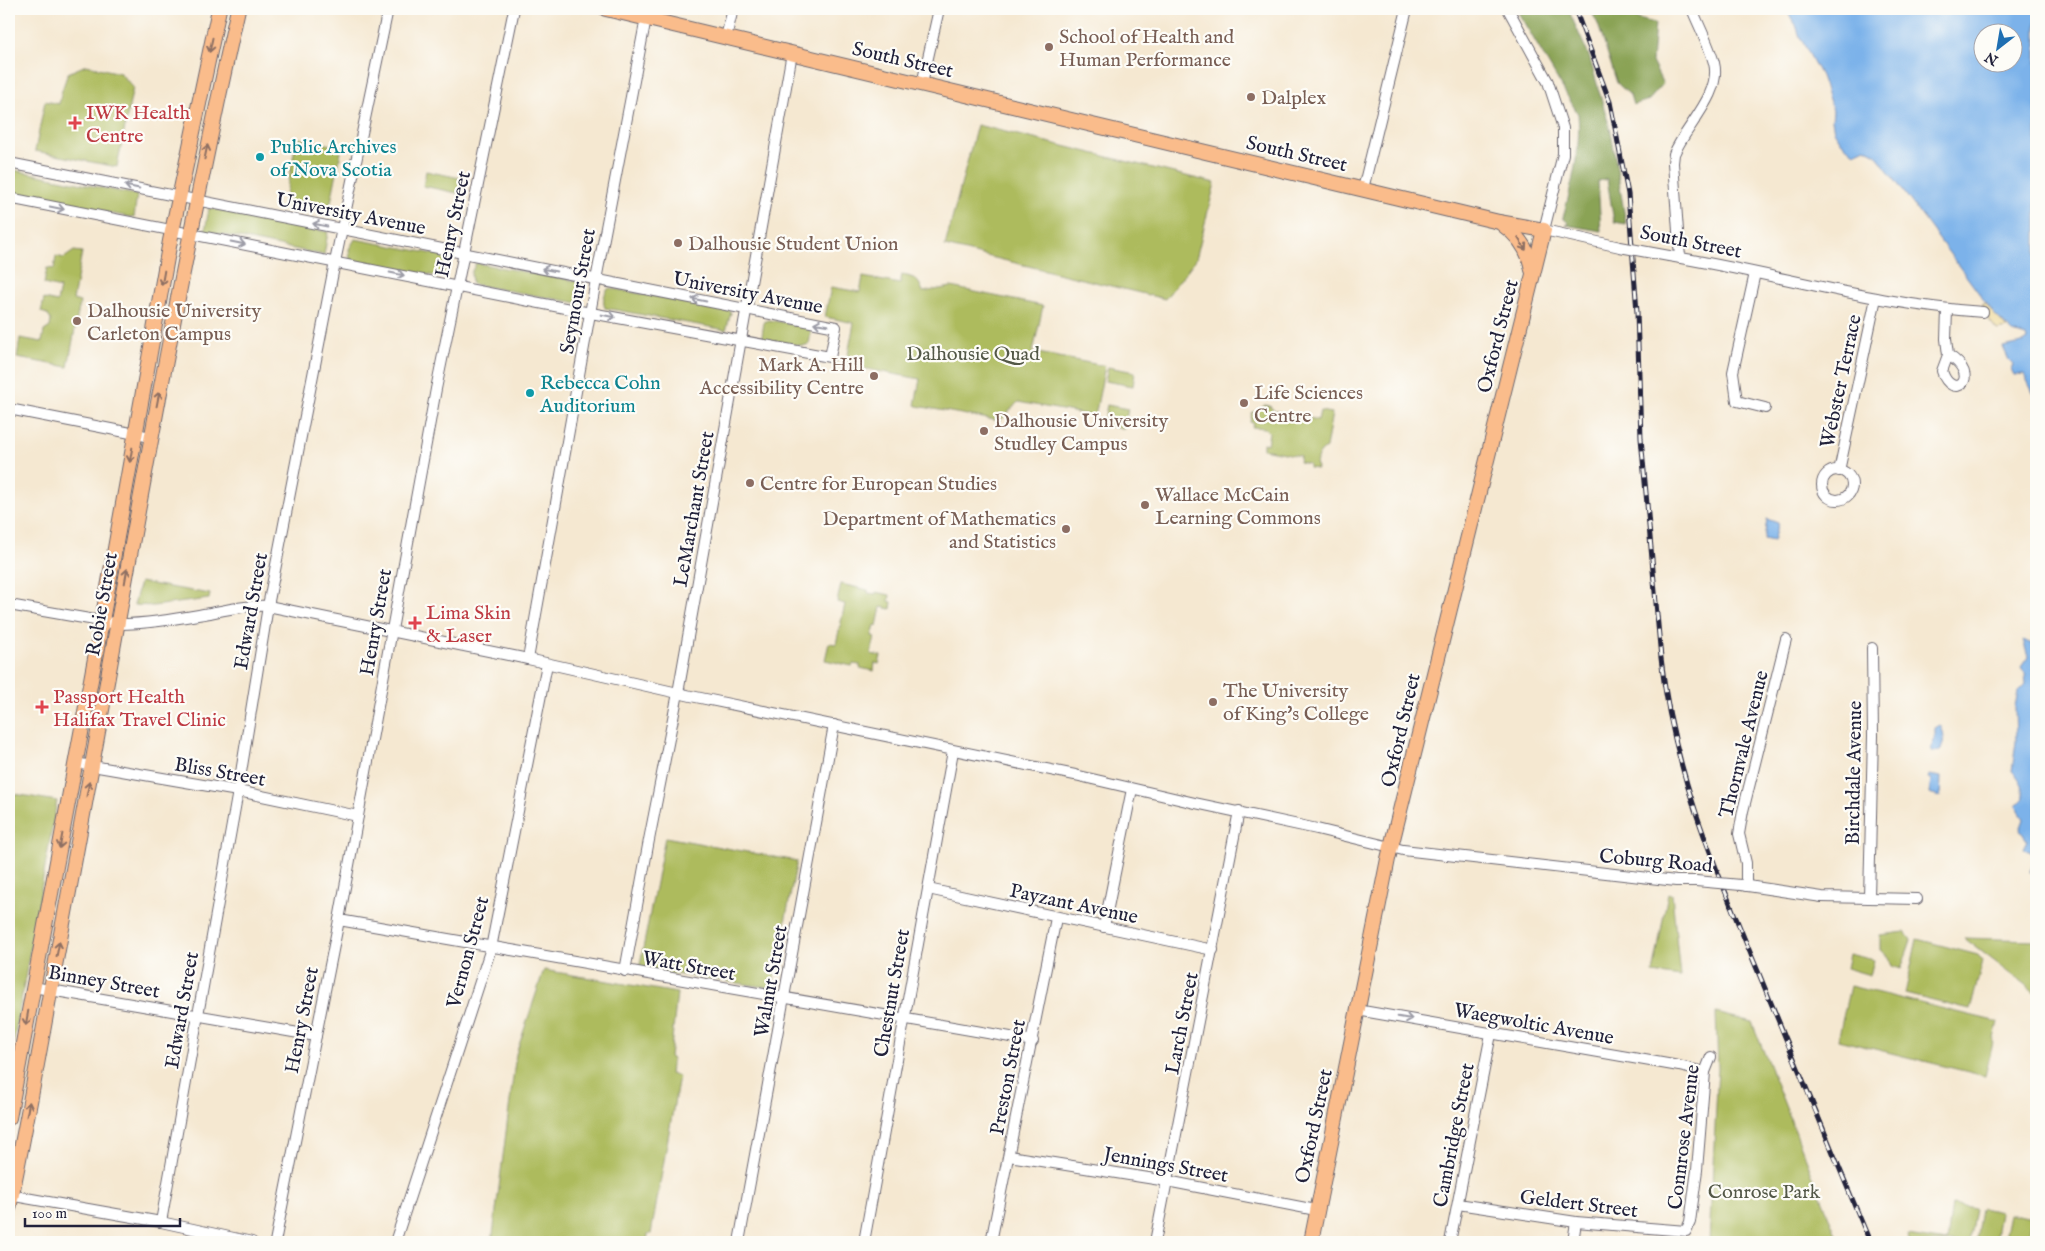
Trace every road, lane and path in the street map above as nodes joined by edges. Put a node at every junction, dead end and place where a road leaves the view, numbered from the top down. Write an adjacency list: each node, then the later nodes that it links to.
1 (219, 9): 17 (main road, Robie Street, one-way to 17)
2 (238, 9): 19 (main road, Robie Street, one-way to 2)
3 (388, 9): 21 (street, Edward Street)
4 (514, 9): 25 (street, Henry Street)
5 (606, 9): 11 (main road, South Street)
6 (732, 9): 12 (street)
7 (939, 9): 14 (street)
8 (1408, 9): 16 (street)
9 (1508, 9): 23 (street)
10 (1692, 9): 26 (street)
11 (646, 18): 12 (main road, South Street); 30 (street, Seymour Street)
12 (726, 37): 13 (main road, South Street)
13 (792, 53): 14 (main road, South Street); 33 (street, LeMarchant Street)
14 (922, 84): 16 (main road, South Street)
15 (9, 163): 17 (street, University Avenue, one-way to 15)
16 (1363, 189): 20 (main road, South Street)
17 (179, 197): 19 (street, University Avenue); 22 (main road, Robie Street)
18 (9, 198): 22 (street, University Avenue, one-way to 22)
19 (197, 200): 21 (street, University Avenue, one-way to 19); 24 (main road, Robie Street)
20 (1499, 222): 23 (main road, South Street); 29 (main road, one-way to 29)
21 (341, 229): 25 (street, University Avenue); 27 (street, Edward Street)
22 (172, 230): 24 (street, University Avenue); 41 (main road, Robie Street, one-way to 41)
23 (1544, 230): 26 (street, South Street, bridge); 29 (main road, Oxford Street)
24 (190, 234): 27 (street, University Avenue, one-way to 27); 42 (main road, Robie Street, one-way to 24)
25 (463, 254): 30 (street, University Avenue, one-way to 25); 31 (street, Henry Street)
26 (1680, 258): 28 (street, South Street)
27 (335, 262): 31 (street, University Avenue, one-way to 31); 45 (street, Edward Street)
28 (1755, 273): 32 (street, South Street); 39 (street)
29 (1533, 276): 62 (main road, Oxford Street)
30 (596, 280): 33 (street, University Avenue, one-way to 30); 36 (street, Seymour Street)
31 (456, 286): 36 (street, University Avenue); 48 (street, Henry Street)
32 (1876, 298): 34 (street, South Street); 43 (street, Webster Terrace)
33 (746, 309): 37 (street, LeMarchant Street); 37 (street, University Avenue, one-way to 33)
34 (1947, 310): 35 (street, South Street); 38 (street)
35 (1983, 312)
36 (590, 313): 37 (street, University Avenue, one-way to 37); 51 (street, Seymour Street)
37 (741, 342): 53 (street, LeMarchant Street)
38 (1948, 356)
39 (1765, 408)
40 (9, 409): 41 (street)
41 (134, 433): 42 (street); 46 (main road, Robie Street, one-way to 46)
42 (151, 436): 47 (main road, Robie Street, one-way to 42)
43 (1839, 471)
44 (9, 605): 46 (street, Coburg Road)
45 (268, 606): 47 (street, Coburg Road); 48 (street, Coburg Road); 59 (street, Edward Street)
46 (102, 621): 47 (street, Coburg Road); 56 (main road, Robie Street)
47 (118, 624): 57 (main road, Robie Street)
48 (391, 631): 51 (street, Coburg Road); 61 (street, Henry Street)
49 (1786, 639): 63 (street, Thornvale Avenue)
50 (1872, 648): 65 (street, Birchdale Avenue)
51 (528, 659): 52 (street, Coburg Road)
52 (547, 664): 53 (street, Coburg Road); 70 (street, Vernon Street)
53 (678, 693): 54 (street, Coburg Road); 72 (street, LeMarchant Street)
54 (834, 725): 55 (street, Coburg Road); 75 (street, Walnut Street)
55 (953, 751): 58 (street, Coburg Road); 64 (street, Chestnut Street)
56 (75, 763): 57 (street, Bliss Street); 73 (main road, Robie Street, one-way to 73)
57 (92, 766): 59 (street, Bliss Street); 74 (main road, Robie Street, one-way to 57)
58 (1132, 789): 60 (street, Coburg Road); 69 (street)
59 (238, 791): 61 (street, Bliss Street); 77 (street, Edward Street)
60 (1239, 811): 62 (street, Coburg Road); 71 (street, Larch Street)
61 (358, 816): 68 (street, Henry Street)
62 (1392, 847): 63 (street, Coburg Road, bridge); 76 (main road, Oxford Street)
63 (1743, 886): 65 (street, Coburg Road)
64 (928, 889): 67 (street, Payzant Avenue); 78 (street, Chestnut Street)
65 (1869, 898): 66 (street, Coburg Road)
66 (1917, 899)
67 (1056, 918): 69 (street, Payzant Avenue); 81 (street, Preston Street)
68 (339, 920): 70 (street, Watt Street); 80 (street, Henry Street)
69 (1104, 927): 71 (street, Payzant Avenue)
70 (490, 948): 72 (street, Watt Street); 95 (street, Vernon Street)
71 (1213, 950): 86 (street, Larch Street)
72 (625, 971): 75 (street, Watt Street)
73 (33, 987): 74 (street, Binney Street); 84 (main road, Robie Street, one-way to 84)
74 (50, 990): 77 (street, Binney Street); 87 (main road, Robie Street, one-way to 74)
75 (784, 999): 78 (street, Watt Street); 96 (street, Walnut Street)
76 (1357, 1010): 79 (street, Waegwoltic Avenue, one-way to 79); 89 (main road, Oxford Street)
77 (197, 1016): 80 (street, Binney Street); 90 (street, Edward Street)
78 (904, 1019): 81 (street, Watt Street); 97 (street, Chestnut Street)
79 (1491, 1034): 83 (street, Waegwoltic Avenue); 88 (street, Cambridge Street)
80 (316, 1036): 94 (street, Henry Street)
81 (1033, 1041): 85 (street, Preston Street)
82 (1711, 1057): 83 (street, Connrose Avenue)
83 (1705, 1072): 92 (street, Connrose Avenue)
84 (9, 1118)
85 (1009, 1156): 86 (street, Jennings Street); 98 (street, Preston Street)
86 (1167, 1181): 89 (street, Jennings Street); 99 (street, Larch Street)
87 (10, 1200): 90 (street)
88 (1458, 1204): 91 (street, Geldert Street); 101 (street, Cambridge Street)
89 (1316, 1210): 100 (main road, Oxford Street)
90 (161, 1222): 93 (street)
91 (1576, 1222): 92 (street, Geldert Street); 102 (street)
92 (1690, 1222)
93 (252, 1242)
94 (275, 1242)
95 (395, 1242)
96 (740, 1242)
97 (864, 1242)
98 (992, 1242)
99 (1155, 1242)
100 (1310, 1242)
101 (1450, 1242)
102 (1573, 1242)

